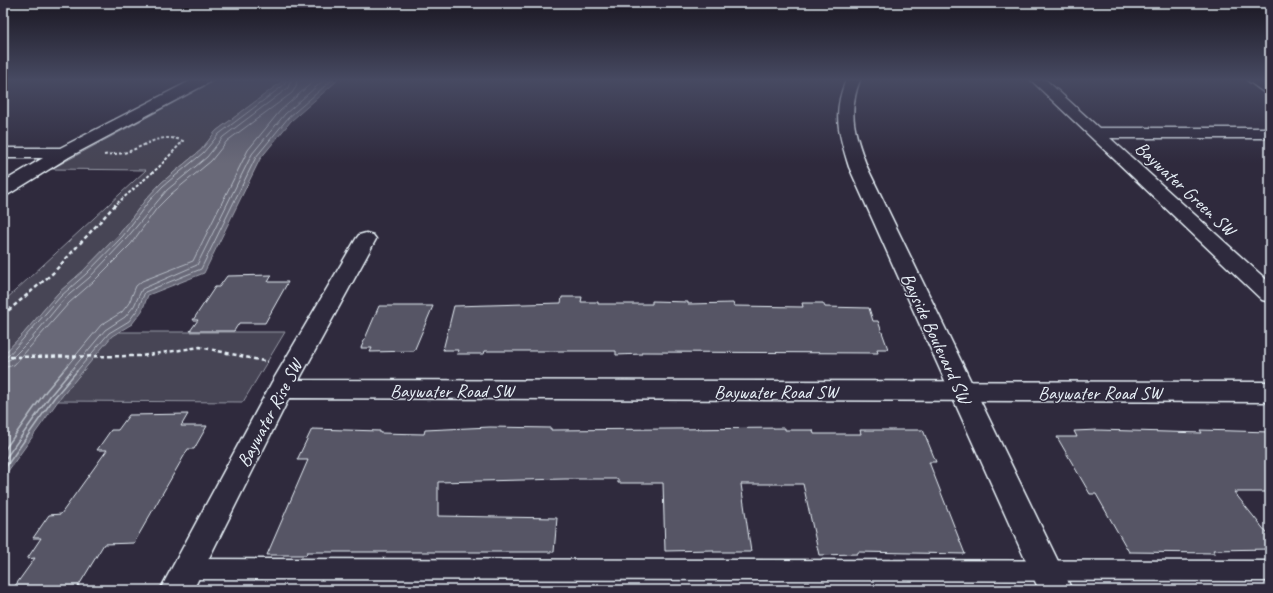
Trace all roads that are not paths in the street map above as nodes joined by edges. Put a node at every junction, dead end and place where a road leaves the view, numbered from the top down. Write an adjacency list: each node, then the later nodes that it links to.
1 (150, 108): 7 (street)
2 (845, 108): 12 (street, Bayside Boulevard SW)
3 (1068, 108): 4 (street, Baywater Green SW)
4 (1095, 133): 5 (street); 10 (street, Baywater Green SW)
5 (1270, 133)
6 (3, 153): 7 (street)
7 (63, 153): 8 (street)
8 (3, 190)
9 (366, 239): 11 (street, Baywater Rise SW)
10 (1270, 295)
11 (287, 378): 12 (street, Baywater Road SW); 15 (street, Baywater Rise SW)
12 (962, 391): 13 (street, Baywater Road SW); 16 (street, Bayside Boulevard SW)
13 (1270, 392)
14 (1270, 571): 16 (lane)
15 (182, 580): 16 (lane)
16 (1052, 580)

